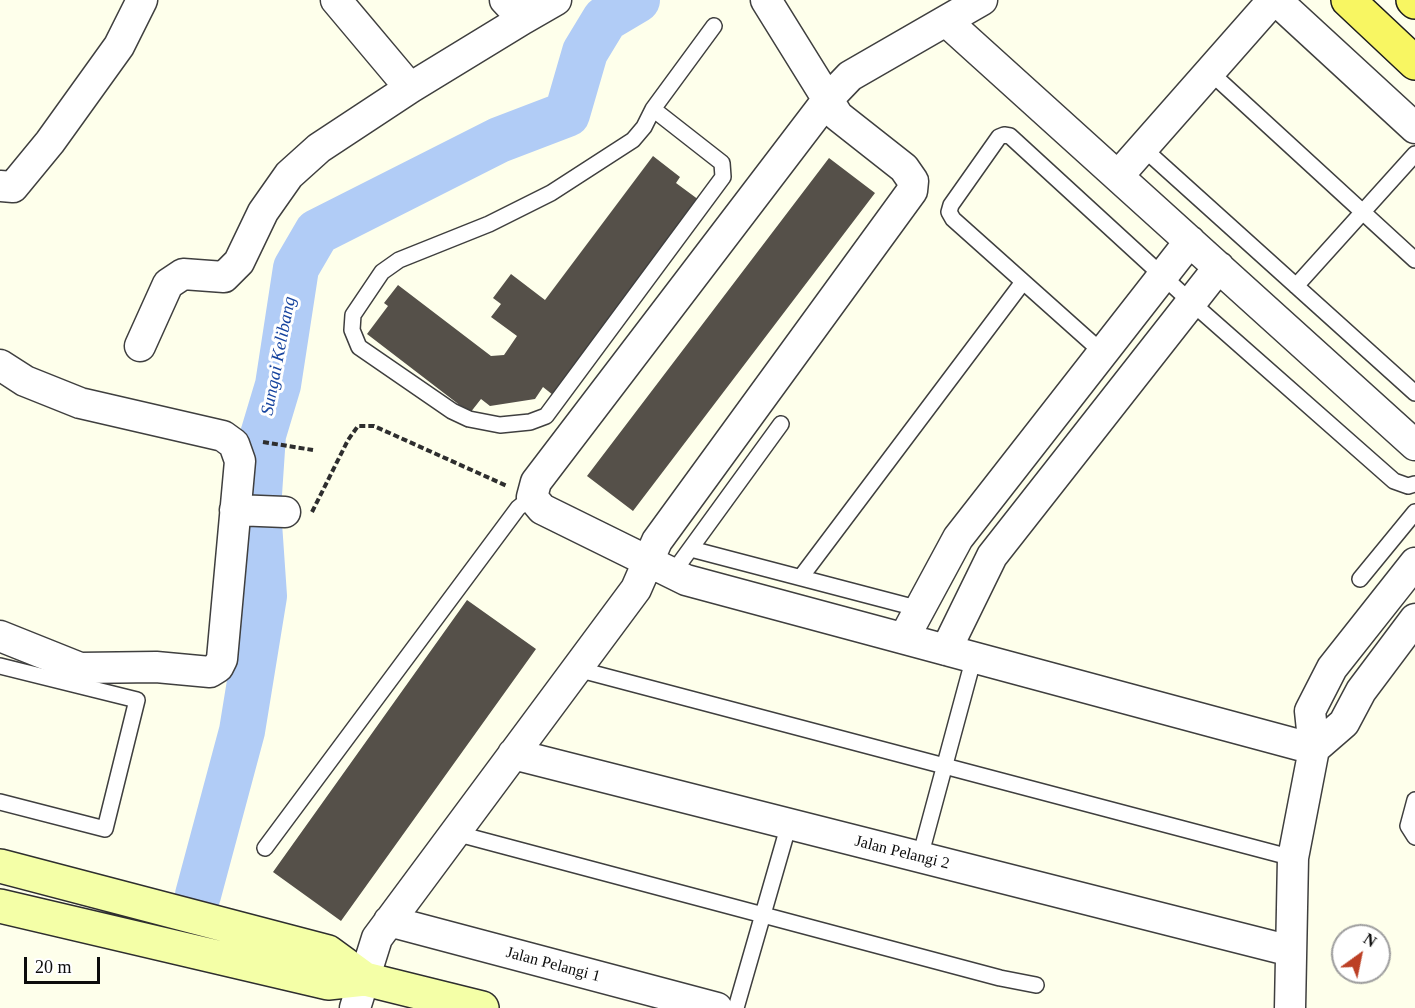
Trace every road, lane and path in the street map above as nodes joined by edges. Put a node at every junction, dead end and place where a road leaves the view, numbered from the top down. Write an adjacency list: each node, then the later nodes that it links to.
1 (142, 0): 20 (street)
2 (336, 0): 13 (street)
3 (556, 0): 8 (street)
4 (766, 0): 14 (street)
5 (982, 0): 9 (street)
6 (1274, 0): 12 (street); 16 (street)
7 (1348, 0): 11 (main road)
8 (514, 9): 13 (street)
9 (946, 21): 14 (street); 19 (street)
10 (714, 27): 15 (lane)
11 (1415, 63)
12 (1210, 72): 17 (street); 21 (lane)
13 (410, 88): 29 (street)
14 (828, 99): 34 (street); 45 (street)
15 (653, 109): 34 (lane); 34 (lane)
16 (1415, 128)
17 (1143, 148): 19 (street); 27 (lane)
18 (1415, 154): 21 (lane)
19 (1118, 176): 22 (street)
20 (4, 193)
21 (1363, 212): 23 (lane); 27 (lane)
22 (1190, 242): 24 (street); 25 (street)
23 (1415, 260)
24 (1219, 267): 28 (street); 36 (street)
25 (1163, 276): 26 (lane); 28 (lane); 30 (street)
26 (1023, 282): 30 (lane); 46 (lane)
27 (1296, 286): 32 (lane)
28 (1191, 302): 38 (lane); 52 (street)
29 (140, 346)
30 (1103, 353): 48 (street)
31 (0, 365): 40 (street)
32 (1415, 393)
33 (782, 424): 43 (lane)
34 (559, 425): 39 (street)
35 (258, 442): 37 (path)
36 (1415, 445)
37 (313, 450)
38 (1415, 484)
39 (532, 497): 41 (path); 45 (street); 63 (lane)
40 (235, 510): 41 (street); 50 (street)
41 (285, 512)
42 (1415, 512): 47 (lane)
43 (691, 549): 45 (lane); 46 (lane)
44 (1415, 562): 55 (street)
45 (660, 568): 51 (street); 54 (street)
46 (801, 577): 48 (lane)
47 (1360, 579)
48 (920, 609): 51 (street)
49 (1415, 619): 55 (street)
50 (0, 636)
51 (904, 638): 52 (street)
52 (960, 654): 55 (street); 57 (lane)
53 (0, 666): 59 (lane)
54 (577, 669): 56 (street); 57 (lane)
55 (1314, 749): 65 (street)
56 (513, 754): 60 (street, Jalan Pelangi 2); 61 (street)
57 (944, 766): 64 (lane); 65 (lane)
58 (1415, 800): 62 (lane)
59 (0, 802)
60 (789, 824): 64 (street, Jalan Pelangi 2); 68 (lane)
61 (455, 833): 68 (lane); 69 (street)
62 (1415, 837)
63 (265, 848)
64 (920, 857): 70 (street, Jalan Pelangi 2)
65 (1293, 858): 70 (street)
66 (0, 866): 72 (street)
67 (0, 906): 72 (street)
68 (762, 915): 71 (lane); 75 (lane)
69 (389, 921): 72 (street); 74 (street, Jalan Pelangi 1)
70 (1291, 951): 76 (street)
71 (1036, 985)
72 (360, 994): 73 (street)
73 (482, 1008)
74 (717, 1008)
75 (736, 1008)
76 (1290, 1008)

